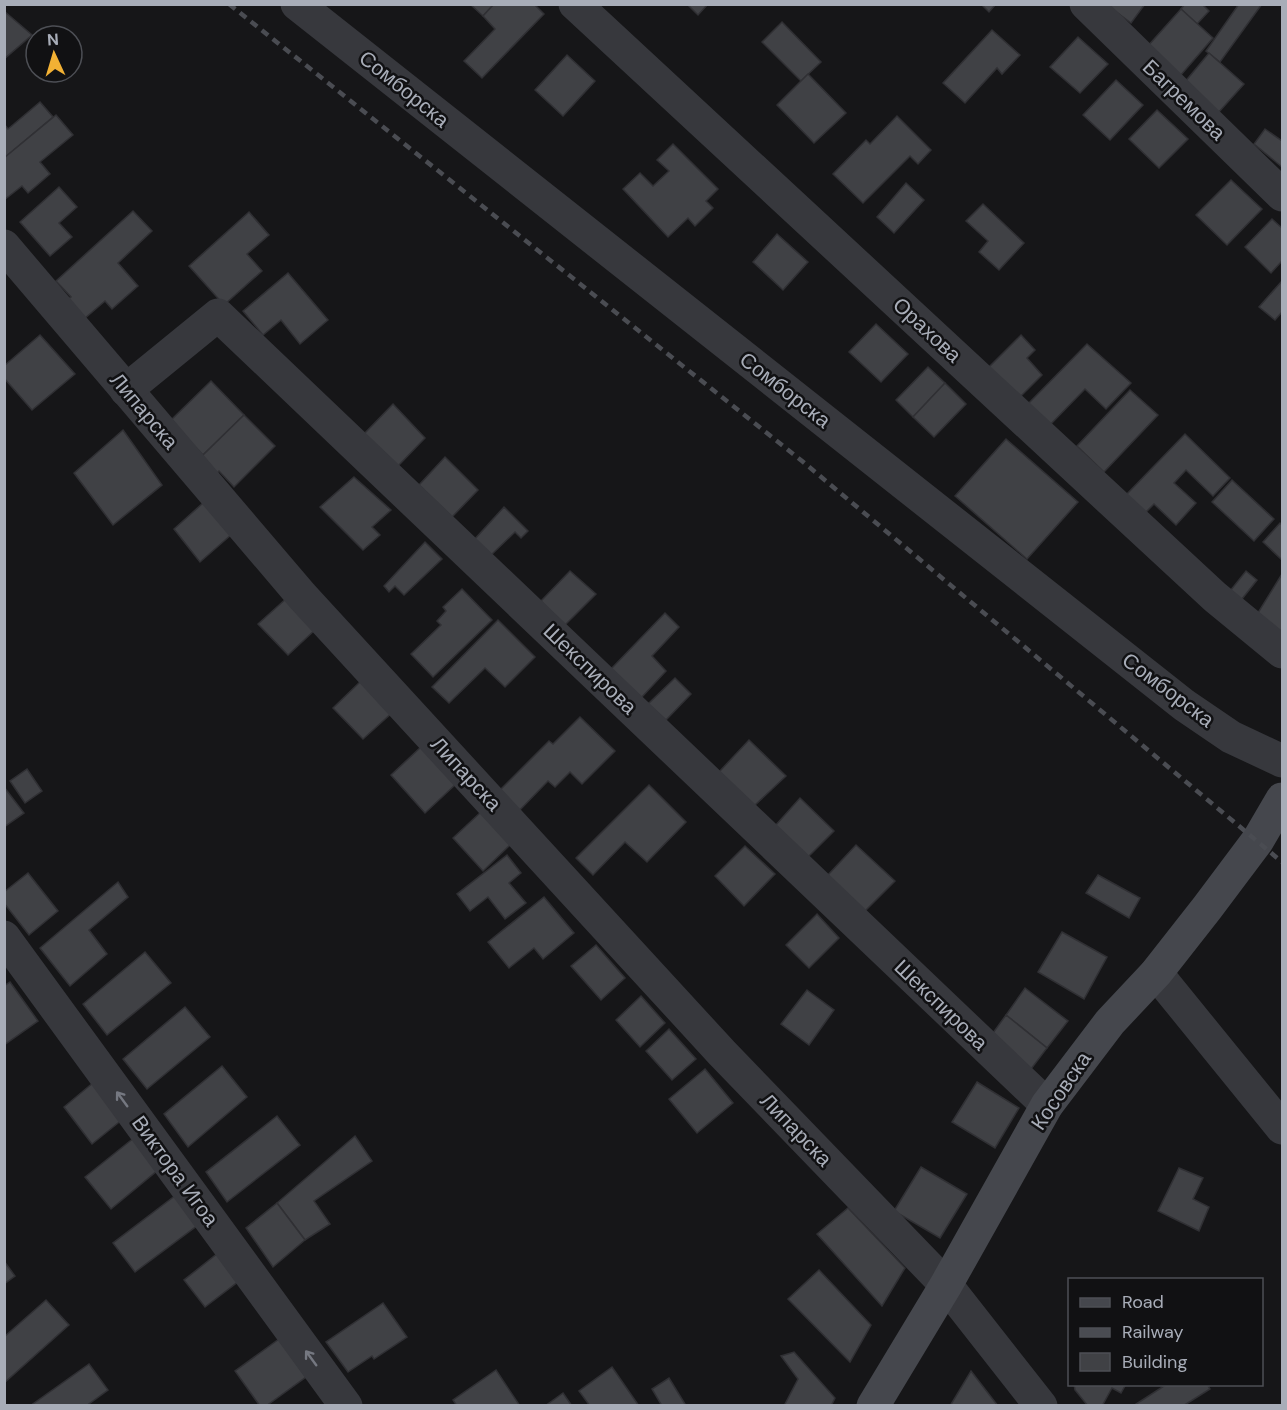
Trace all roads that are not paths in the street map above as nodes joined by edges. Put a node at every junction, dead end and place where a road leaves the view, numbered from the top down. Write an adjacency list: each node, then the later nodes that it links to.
1 (297, 4): 8 (street, Сомборска)
2 (574, 4): 7 (street, Орахова)
3 (1086, 4): 4 (street, Багремова)
4 (1282, 195)
5 (4, 246): 6 (street, Липарска)
6 (126, 390): 12 (street, Шекспирова); 14 (street, Липарска)
7 (1282, 652)
8 (1282, 761)
9 (1282, 799): 11 (street, Косовска)
10 (4, 937): 15 (street, Виктора Игоа, one-way to 10)
11 (1156, 974): 12 (street, Косовска); 13 (street)
12 (1047, 1105): 14 (street, Косовска)
13 (1282, 1128)
14 (946, 1285): 16 (street, Косовска); 17 (street, Липарска)
15 (346, 1406)
16 (873, 1406)
17 (1041, 1406)

